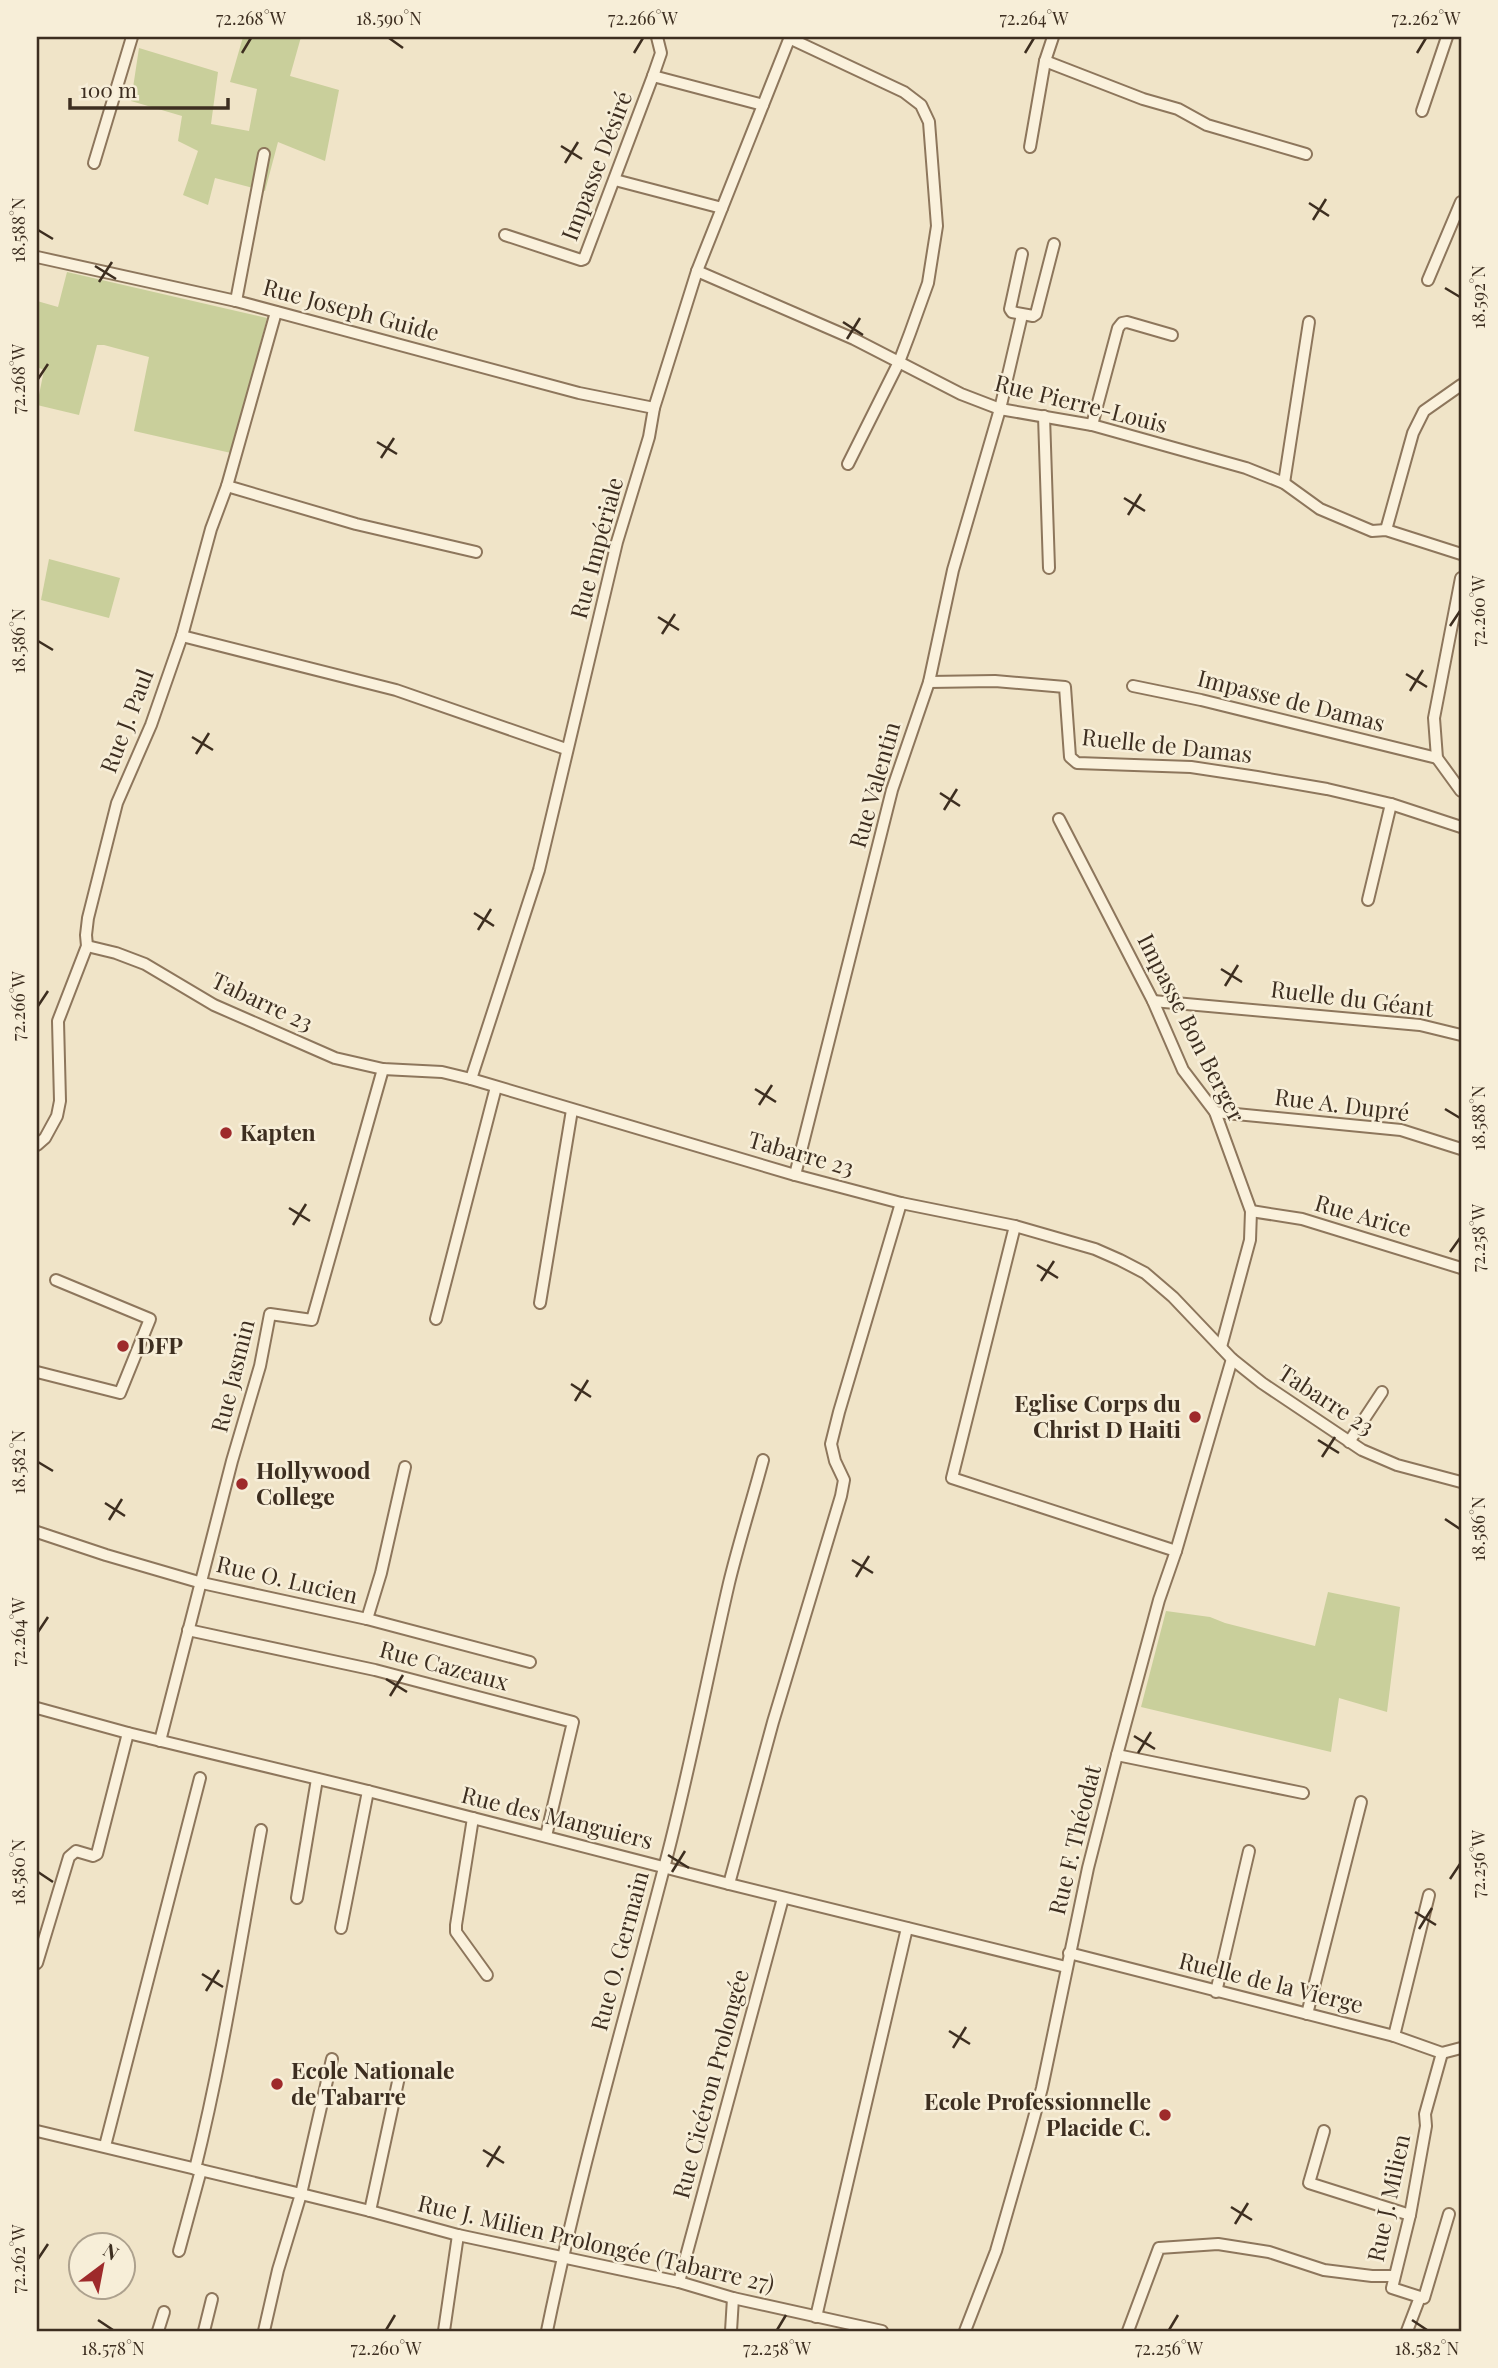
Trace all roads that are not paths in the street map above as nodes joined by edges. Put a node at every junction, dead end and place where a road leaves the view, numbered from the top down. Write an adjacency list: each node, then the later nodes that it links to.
1 (132, 37): 13 (street)
2 (657, 37): 7 (street)
3 (790, 37): 8 (street, Rue Impériale); 28 (street)
4 (1053, 37): 6 (street)
5 (1447, 37): 9 (street)
6 (1045, 61): 10 (street); 12 (street)
7 (653, 76): 8 (street, Impasse Désiré); 14 (street, Impasse Désiré)
8 (763, 105): 16 (street, Rue Impériale)
9 (1422, 111)
10 (1030, 147)
11 (264, 154): 23 (street)
12 (1306, 154)
13 (94, 163)
14 (615, 180): 16 (street); 17 (street, Impasse Désiré)
15 (1461, 202): 22 (street)
16 (722, 208): 21 (street, Rue Impériale)
17 (505, 235)
18 (1054, 244): 25 (street)
19 (1022, 254): 25 (street)
20 (37, 257): 23 (street, Rue Joseph Guide)
21 (697, 271): 28 (street, Rue Pierre-Louis); 30 (street, Rue Impériale)
22 (1427, 280)
23 (236, 301): 24 (street, Rue Joseph Guide)
24 (276, 312): 30 (street, Rue Joseph Guide); 36 (street, Rue J. Paul)
25 (1022, 315): 31 (street, Rue Valentin)
26 (1309, 322): 35 (street)
27 (1172, 335): 33 (street)
28 (899, 362): 31 (street, Rue Pierre-Louis); 34 (street)
29 (1461, 385): 37 (street)
30 (654, 408): 45 (street, Rue Impériale)
31 (1000, 409): 32 (street, Rue Pierre-Louis); 43 (street, Rue Valentin)
32 (1044, 416): 33 (street, Rue Pierre-Louis); 40 (street)
33 (1092, 425): 35 (street, Rue Pierre-Louis)
34 (848, 464)
35 (1284, 483): 37 (street, Rue Pierre-Louis)
36 (227, 486): 38 (street); 42 (street, Rue J. Paul)
37 (1386, 530): 39 (street, Rue Pierre-Louis)
38 (476, 552)
39 (1461, 554)
40 (1049, 568)
41 (1461, 578): 46 (street)
42 (182, 636): 45 (street); 52 (street, Rue J. Paul)
43 (929, 682): 48 (street, Ruelle de Damas); 62 (street, Rue Valentin)
44 (1133, 686): 46 (street, Impasse de Damas)
45 (566, 749): 56 (street, Rue Impériale)
46 (1437, 758): 47 (street)
47 (1461, 791)
48 (1391, 804): 50 (street, Ruelle de Damas); 51 (street)
49 (1059, 819): 53 (street, Impasse Bon Berger)
50 (1461, 827)
51 (1368, 900)
52 (87, 946): 55 (street, Tabarre 23); 60 (street, Rue J. Paul)
53 (1153, 1001): 54 (street, Ruelle du Géant); 59 (street, Impasse Bon Berger)
54 (1461, 1035)
55 (383, 1069): 56 (street, Tabarre 23); 80 (street, Rue Jasmin)
56 (471, 1079): 57 (street, Tabarre 23)
57 (495, 1087): 58 (street, Tabarre 23); 69 (street)
58 (572, 1110): 62 (street, Tabarre 23); 68 (street)
59 (1215, 1112): 61 (street, Rue A. Dupré); 64 (street, Impasse Bon Berger)
60 (37, 1145)
61 (1461, 1149)
62 (795, 1175): 63 (street, Tabarre 23)
63 (901, 1203): 65 (street, Tabarre 23); 98 (street)
64 (1251, 1211): 66 (street, Rue Arice); 70 (street, Impasse Bon Berger)
65 (1015, 1226): 70 (street, Tabarre 23); 79 (street)
66 (1461, 1268)
67 (56, 1280): 72 (street)
68 (540, 1303)
69 (436, 1319)
70 (1221, 1346): 71 (street, Tabarre 23)
71 (1232, 1359): 74 (street, Tabarre 23); 79 (street, Rue F. Théodat)
72 (37, 1372)
73 (1382, 1392): 74 (street)
74 (1349, 1442): 77 (street, Tabarre 23)
75 (763, 1460): 97 (street, Rue O. Germain)
76 (405, 1466): 81 (street)
77 (1461, 1482)
78 (37, 1532): 80 (street, Rue O. Lucien)
79 (1176, 1551): 87 (street, Rue F. Théodat)
80 (202, 1583): 81 (street, Rue O. Lucien); 82 (street, Rue Jasmin)
81 (367, 1619): 83 (street, Rue O. Lucien)
82 (188, 1630): 86 (street, Rue Jasmin); 95 (street, Rue Cazeaux)
83 (530, 1662)
84 (37, 1708): 85 (street, Rue des Manguiers)
85 (128, 1733): 86 (street, Rue des Manguiers); 105 (street)
86 (160, 1741): 89 (street, Rue des Manguiers)
87 (1117, 1755): 91 (street); 104 (street, Rue F. Théodat)
88 (200, 1778): 117 (street)
89 (317, 1779): 90 (street, Rue des Manguiers); 100 (street)
90 (368, 1791): 93 (street, Rue des Manguiers); 102 (street)
91 (1303, 1793)
92 (1361, 1802): 109 (street)
93 (473, 1818): 95 (street, Rue des Manguiers); 107 (street)
94 (261, 1830): 118 (street)
95 (546, 1836): 97 (street, Rue des Manguiers)
96 (1249, 1851): 108 (street)
97 (664, 1867): 98 (street, Rue des Manguiers); 125 (street, Rue O. Germain)
98 (729, 1884): 101 (street, Rue des Manguiers)
99 (1429, 1895): 110 (street)
100 (297, 1898)
101 (783, 1898): 103 (street, Rue des Manguiers); 127 (street, Rue Cicéron Prolongée)
102 (341, 1928)
103 (907, 1928): 106 (street, Rue des Manguiers); 132 (street)
104 (1069, 1953): 106 (street, Rue F. Théodat); 108 (street, Ruelle de la Vierge)
105 (37, 1963)
106 (1066, 1967): 140 (street, Rue F. Théodat)
107 (487, 1975)
108 (1216, 1992): 109 (street, Ruelle de la Vierge)
109 (1307, 2014): 110 (street, Ruelle de la Vierge)
110 (1394, 2036): 112 (street, Ruelle de la Vierge)
111 (1461, 2048): 112 (street)
112 (1443, 2053): 122 (street, Rue J. Milien)
113 (332, 2059): 119 (street)
114 (399, 2077): 120 (street)
115 (37, 2131): 117 (street, Rue J. Milien Prolongée (Tabarre 27))
116 (1324, 2131): 122 (street)
117 (105, 2146): 118 (street, Rue J. Milien Prolongée (Tabarre 27))
118 (198, 2169): 119 (street, Rue J. Milien Prolongée (Tabarre 27)); 124 (street)
119 (301, 2194): 120 (street, Rue J. Milien Prolongée (Tabarre 27)); 135 (street)
120 (370, 2211): 123 (street, Rue J. Milien Prolongée (Tabarre 27))
121 (1449, 2214): 128 (street)
122 (1410, 2215): 126 (street, Rue J. Milien)
123 (458, 2235): 125 (street, Rue J. Milien Prolongée (Tabarre 27)); 136 (street)
124 (179, 2250)
125 (562, 2257): 127 (street, Rue J. Milien Prolongée (Tabarre 27)); 137 (street, Rue O. Germain)
126 (1394, 2276): 128 (street, Rue J. Milien); 141 (street)
127 (679, 2282): 129 (street, Rue J. Milien Prolongée (Tabarre 27))
128 (1420, 2297): 142 (street)
129 (733, 2298): 132 (street, Rue J. Milien Prolongée (Tabarre 27)); 138 (street)
130 (212, 2299): 134 (street)
131 (164, 2312): 133 (street)
132 (816, 2317): 139 (street, Rue J. Milien Prolongée (Tabarre 27))
133 (158, 2331)
134 (204, 2331)
135 (264, 2331)
136 (444, 2331)
137 (547, 2331)
138 (731, 2331)
139 (882, 2331)
140 (965, 2331)
141 (1128, 2331)
142 (1408, 2331)

